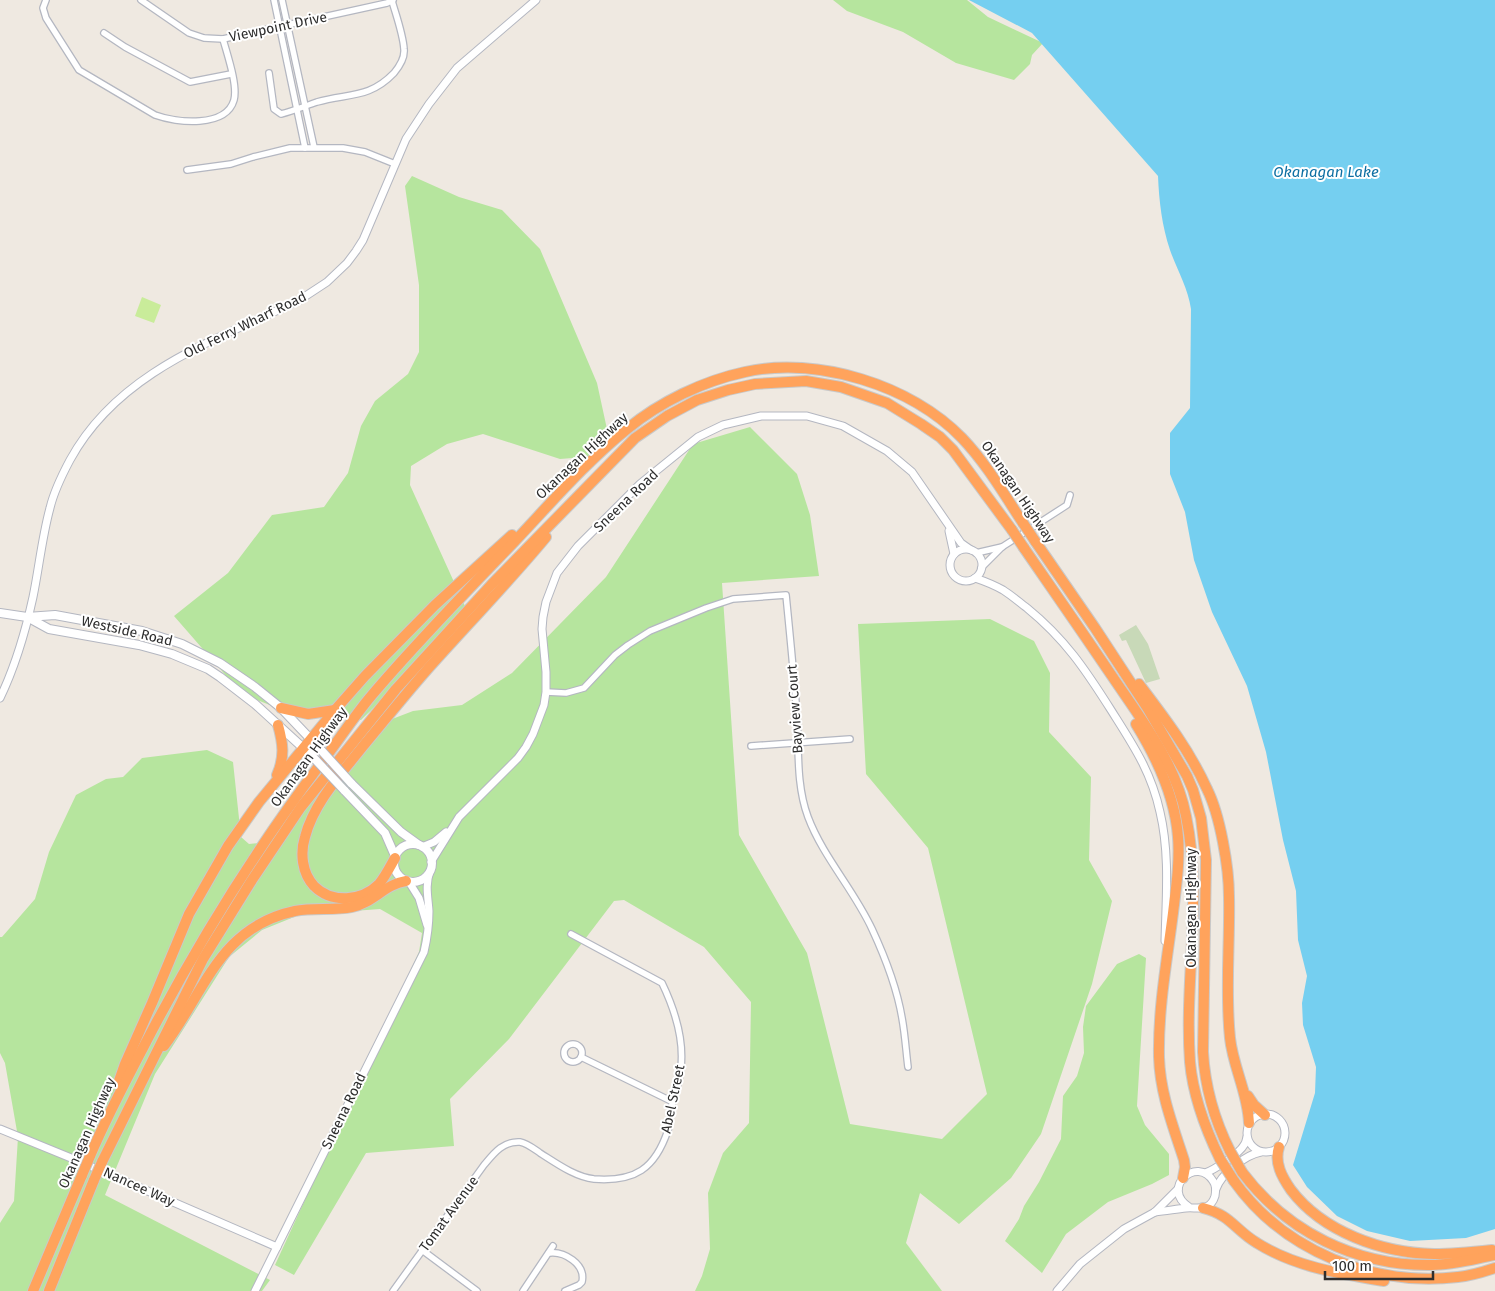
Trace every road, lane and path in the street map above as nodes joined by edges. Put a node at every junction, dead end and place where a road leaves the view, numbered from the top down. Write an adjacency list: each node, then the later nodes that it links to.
1 (46, 0): 12 (street)
2 (141, 0): 10 (street, Viewpoint Drive)
3 (274, 0): 8 (street)
4 (282, 0): 7 (street)
5 (393, 0): 7 (street, Viewpoint Drive); 13 (street)
6 (536, 0): 17 (street, Old Ferry Wharf Road)
7 (288, 25): 8 (street, Viewpoint Drive); 13 (street)
8 (280, 27): 10 (street, Viewpoint Drive); 14 (street)
9 (104, 33): 12 (street)
10 (223, 39): 12 (street)
11 (269, 73): 14 (street)
12 (231, 74)
13 (306, 107): 14 (street); 15 (street)
14 (297, 110): 16 (street)
15 (314, 147): 16 (street); 17 (street)
16 (305, 148): 18 (street)
17 (395, 164): 29 (street, Old Ferry Wharf Road)
18 (187, 170)
19 (583, 470): 30 (highway, Okanagan Highway, bridge); 35 (highway); 58 (highway, Okanagan Highway)
20 (594, 480): 31 (highway, Okanagan Highway, bridge); 45 (highway); 53 (highway, Okanagan Highway)
21 (1070, 495): 23 (street)
22 (946, 521): 24 (street, Sneena Road); 25 (street, Sneena Road); 32 (street, Sneena Road)
23 (1002, 548): 24 (street); 26 (street)
24 (974, 551): 25 (street); 26 (street)
25 (954, 554): 27 (street)
26 (981, 568): 27 (street)
27 (975, 578): 51 (street)
28 (0, 613): 29 (main road, Westside Road)
29 (27, 617): 33 (street); 34 (main road, Westside Road); 36 (main road, Westside Road)
30 (1095, 628): 55 (highway); 77 (highway, Okanagan Highway, bridge)
31 (1082, 632): 51 (highway); 79 (highway, Okanagan Highway, bridge)
32 (546, 692): 39 (street, Bayview Court); 43 (street, Sneena Road)
33 (0, 698)
34 (281, 708): 35 (highway); 37 (main road, Westside Road)
35 (335, 710): 37 (highway)
36 (278, 725): 41 (main road, Westside Road); 42 (highway)
37 (311, 739): 41 (highway); 44 (main road, Westside Road, bridge)
38 (850, 739): 39 (street)
39 (798, 743): 40 (street); 54 (street, Bayview Court)
40 (751, 746)
41 (303, 748): 42 (highway); 45 (main road, Westside Road, bridge)
42 (272, 785): 58 (highway)
43 (452, 826): 44 (street, Sneena Road); 46 (street, Sneena Road)
44 (421, 847): 45 (main road); 46 (main road)
45 (395, 857): 48 (main road)
46 (432, 862): 47 (main road)
47 (430, 871): 48 (main road); 49 (street, Sneena Road)
48 (408, 881): 49 (street, Sneena Road); 53 (highway)
49 (428, 928): 73 (street, Sneena Road)
50 (571, 934): 56 (street, Abel Street)
51 (1164, 979): 66 (highway)
52 (581, 1057): 56 (street)
53 (150, 1065): 81 (highway, Okanagan Highway, bridge)
54 (908, 1067)
55 (1244, 1091): 57 (highway); 59 (highway)
56 (673, 1102): 62 (street, Abel Street)
57 (1265, 1115): 59 (street); 63 (street)
58 (106, 1116): 80 (highway, Okanagan Highway, bridge)
59 (1249, 1123): 61 (street)
60 (0, 1129): 73 (street, Nancee Way)
61 (1247, 1137): 64 (street); 65 (street)
62 (510, 1142): 74 (street, Tomat Avenue)
63 (1279, 1148): 64 (street); 75 (highway)
64 (1261, 1152): 68 (street)
65 (1205, 1173): 66 (street); 68 (street)
66 (1183, 1178): 67 (street)
67 (1178, 1189): 69 (street); 71 (street)
68 (1216, 1190): 70 (street)
69 (1189, 1207): 70 (street); 71 (street)
70 (1203, 1208): 79 (highway)
71 (1155, 1212): 87 (street)
72 (553, 1246): 76 (street)
73 (276, 1247): 82 (street, Sneena Road)
74 (422, 1250): 83 (street, Tomat Avenue); 84 (street)
75 (1495, 1250)
76 (549, 1253): 85 (street); 86 (street)
77 (1495, 1255)
78 (1495, 1268): 79 (highway, Okanagan Highway)
79 (1444, 1279)
80 (33, 1291)
81 (49, 1291)
82 (255, 1291)
83 (393, 1291)
84 (477, 1291)
85 (523, 1291)
86 (565, 1291)
87 (1057, 1291)

